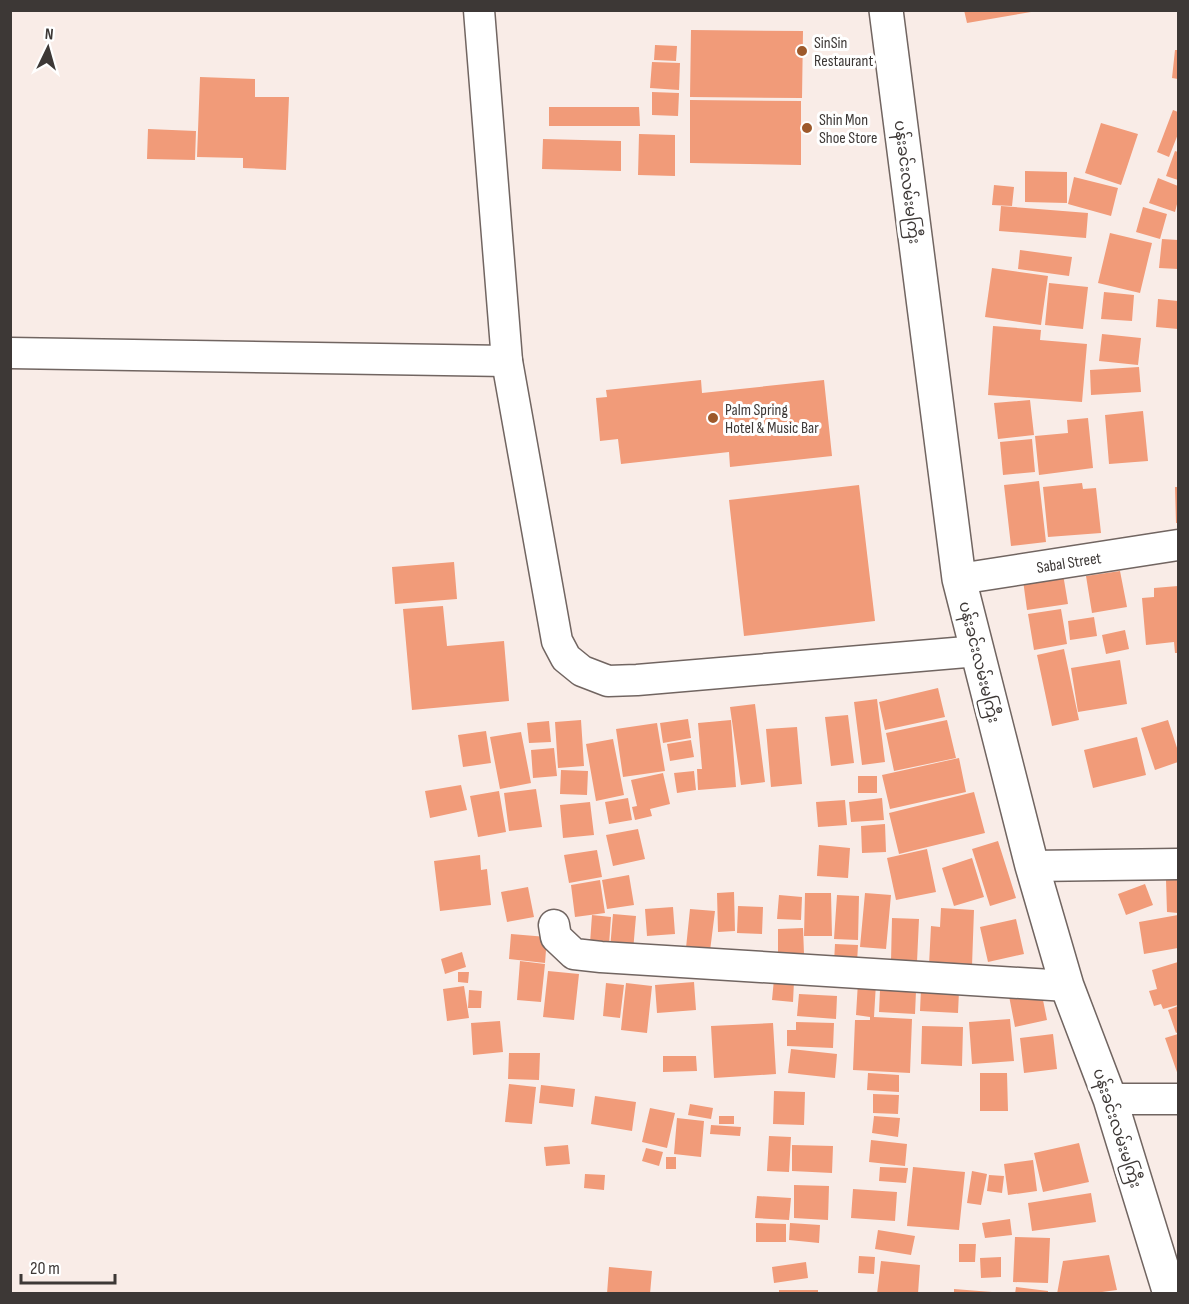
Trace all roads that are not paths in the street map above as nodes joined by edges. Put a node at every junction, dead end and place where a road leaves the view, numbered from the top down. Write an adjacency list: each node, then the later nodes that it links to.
1 (478, 10): 4 (street)
2 (886, 10): 6 (main road, ပန်းခင်းလမ်းမကြီး)
3 (10, 353): 4 (street)
4 (507, 361): 7 (street)
5 (1179, 545): 6 (street, Sabal Street)
6 (959, 579): 7 (main road, ပန်းခင်းလမ်းမကြီး)
7 (978, 651): 9 (main road, ပန်းခင်းလမ်းမကြီး)
8 (1179, 864): 9 (street)
9 (1032, 866): 11 (main road, ပန်းခင်းလမ်းမကြီး)
10 (554, 925): 11 (street)
11 (1067, 986): 12 (main road, ပန်းခင်းလမ်းမကြီး)
12 (1110, 1099): 13 (street); 14 (main road, ပန်းခင်းလမ်းမကြီး)
13 (1179, 1099)
14 (1170, 1293)

